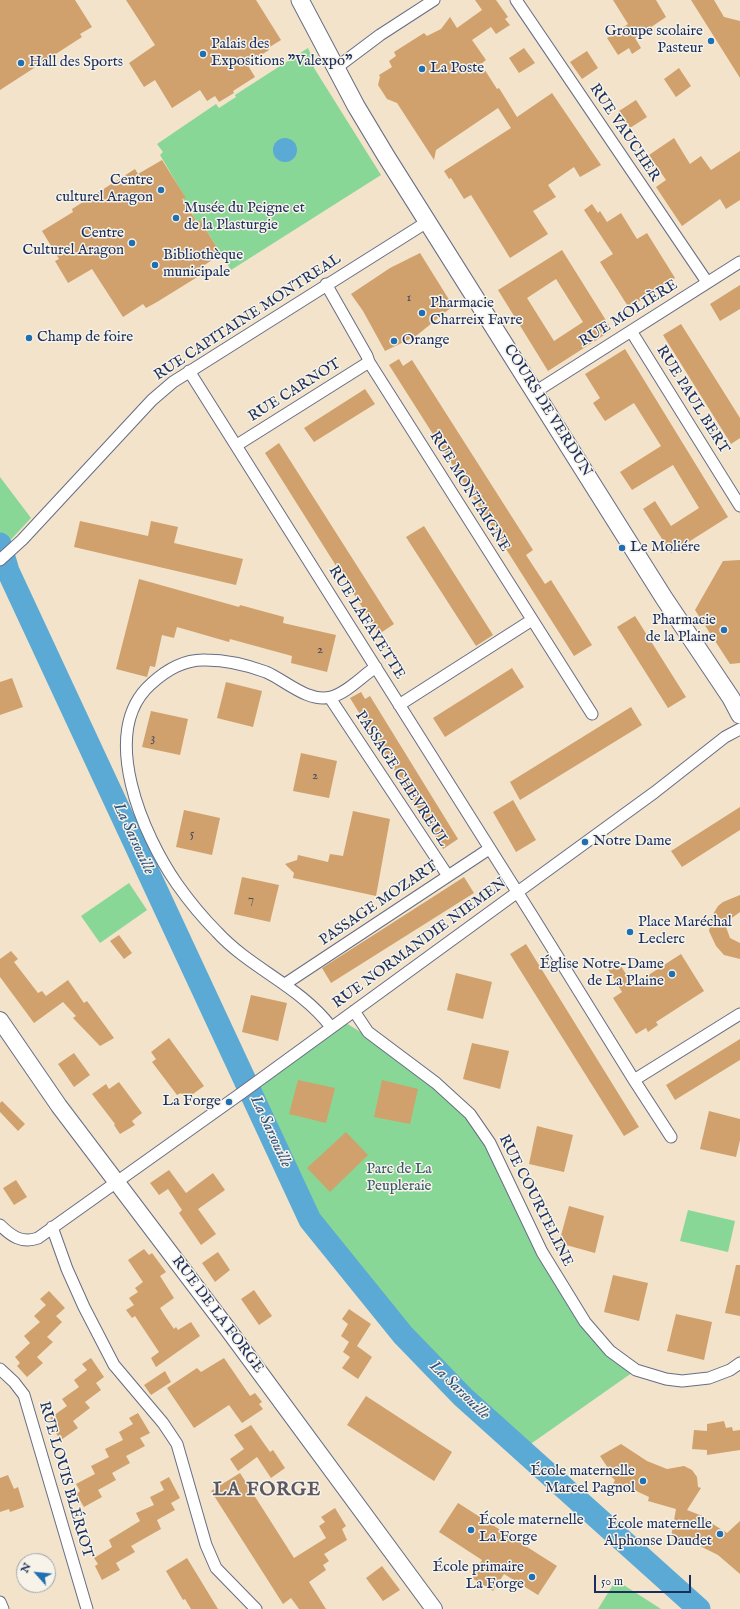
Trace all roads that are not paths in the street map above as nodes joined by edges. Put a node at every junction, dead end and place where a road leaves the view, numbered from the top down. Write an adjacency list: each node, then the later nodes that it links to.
1 (300, 0): 4 (main road, COURS DE VERDUN)
2 (434, 0): 4 (street)
3 (516, 0): 7 (street, RUE VAUCHER)
4 (336, 68): 5 (main road, COURS DE VERDUN)
5 (427, 222): 8 (street, RUE CAPITAINE MONTREAL); 12 (main road, COURS DE VERDUN)
6 (740, 262): 7 (street, RUE MOLIÈRE)
7 (707, 282): 9 (street, RUE MOLIÈRE)
8 (326, 284): 10 (street, RUE MONTAIGNE); 11 (street, RUE CAPITAINE MONTREAL)
9 (631, 331): 12 (street, RUE MOLIÈRE); 14 (street, RUE PAUL BERT)
10 (369, 362): 13 (street, RUE CARNOT); 16 (street, RUE MONTAIGNE)
11 (189, 371): 13 (street, RUE LAFAYETTE); 15 (street, RUE CAPITAINE MONTREAL)
12 (535, 392): 21 (main road, COURS DE VERDUN)
13 (237, 445): 17 (street, RUE LAFAYETTE)
14 (740, 506)
15 (0, 560)
16 (532, 620): 19 (street); 20 (street, RUE MONTAIGNE)
17 (376, 667): 18 (street); 19 (street, RUE LAFAYETTE)
18 (330, 698): 24 (street, PASSAGE CHEVREUL); 26 (street)
19 (399, 705): 23 (street, RUE LAFAYETTE)
20 (592, 714)
21 (740, 715)
22 (740, 729): 25 (street, RUE NORMANDIE NIEMEN)
23 (489, 849): 24 (street, PASSAGE MOZART); 25 (street, RUE LAFAYETTE)
24 (448, 876): 26 (street, PASSAGE MOZART)
25 (516, 891): 27 (street, RUE NORMANDIE NIEMEN); 31 (street, RUE LAFAYETTE)
26 (285, 984): 30 (street)
27 (354, 1012): 30 (street, RUE NORMANDIE NIEMEN); 36 (street, RUE COURTELINE)
28 (740, 1014): 31 (street)
29 (0, 1020): 33 (main road, RUE DE LA FORGE)
30 (331, 1027): 33 (street, RUE NORMANDIE NIEMEN)
31 (634, 1080): 32 (street, RUE LAFAYETTE)
32 (671, 1137)
33 (116, 1182): 35 (street, RUE NORMANDIE NIEMEN); 42 (main road, RUE DE LA FORGE)
34 (0, 1225): 35 (street, RUE NORMANDIE NIEMEN)
35 (52, 1227): 41 (street)
36 (740, 1363)
37 (0, 1368): 40 (street, RUE LOUIS BLÉRIOT)
38 (0, 1602): 39 (street)
39 (3, 1609)
40 (88, 1609)
41 (256, 1609)
42 (434, 1609)

